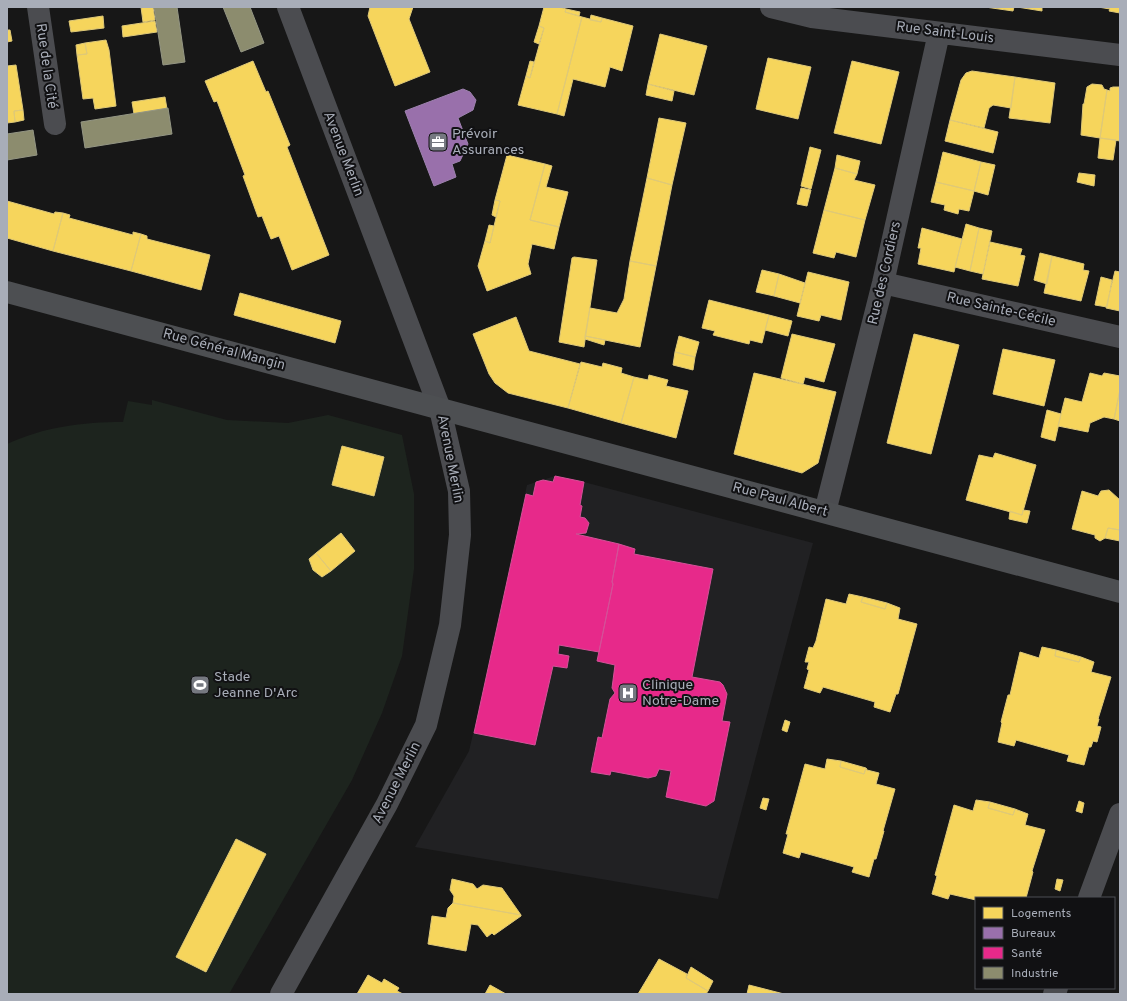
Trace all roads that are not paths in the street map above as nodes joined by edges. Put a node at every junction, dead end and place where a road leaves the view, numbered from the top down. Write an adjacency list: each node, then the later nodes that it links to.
1 (38, 7): 7 (street, Rue de la Cité)
2 (288, 7): 11 (street, Avenue Merlin)
3 (771, 7): 4 (street, Rue Saint-Louis)
4 (814, 12): 5 (street, Rue Saint-Louis)
5 (939, 33): 6 (street, Rue Saint-Louis); 8 (street, Rue des Cordiers)
6 (1120, 55)
7 (55, 124)
8 (883, 283): 10 (street, Rue Sainte-Cécile); 12 (street, Rue des Cordiers)
9 (7, 292): 11 (main road, Rue Général Mangin)
10 (1120, 337)
11 (440, 409): 12 (main road, Rue Paul Albert); 16 (street, Avenue Merlin)
12 (825, 512): 13 (main road, Rue Paul Albert)
13 (1120, 592)
14 (1120, 814): 15 (street)
15 (1089, 897)
16 (281, 994)

